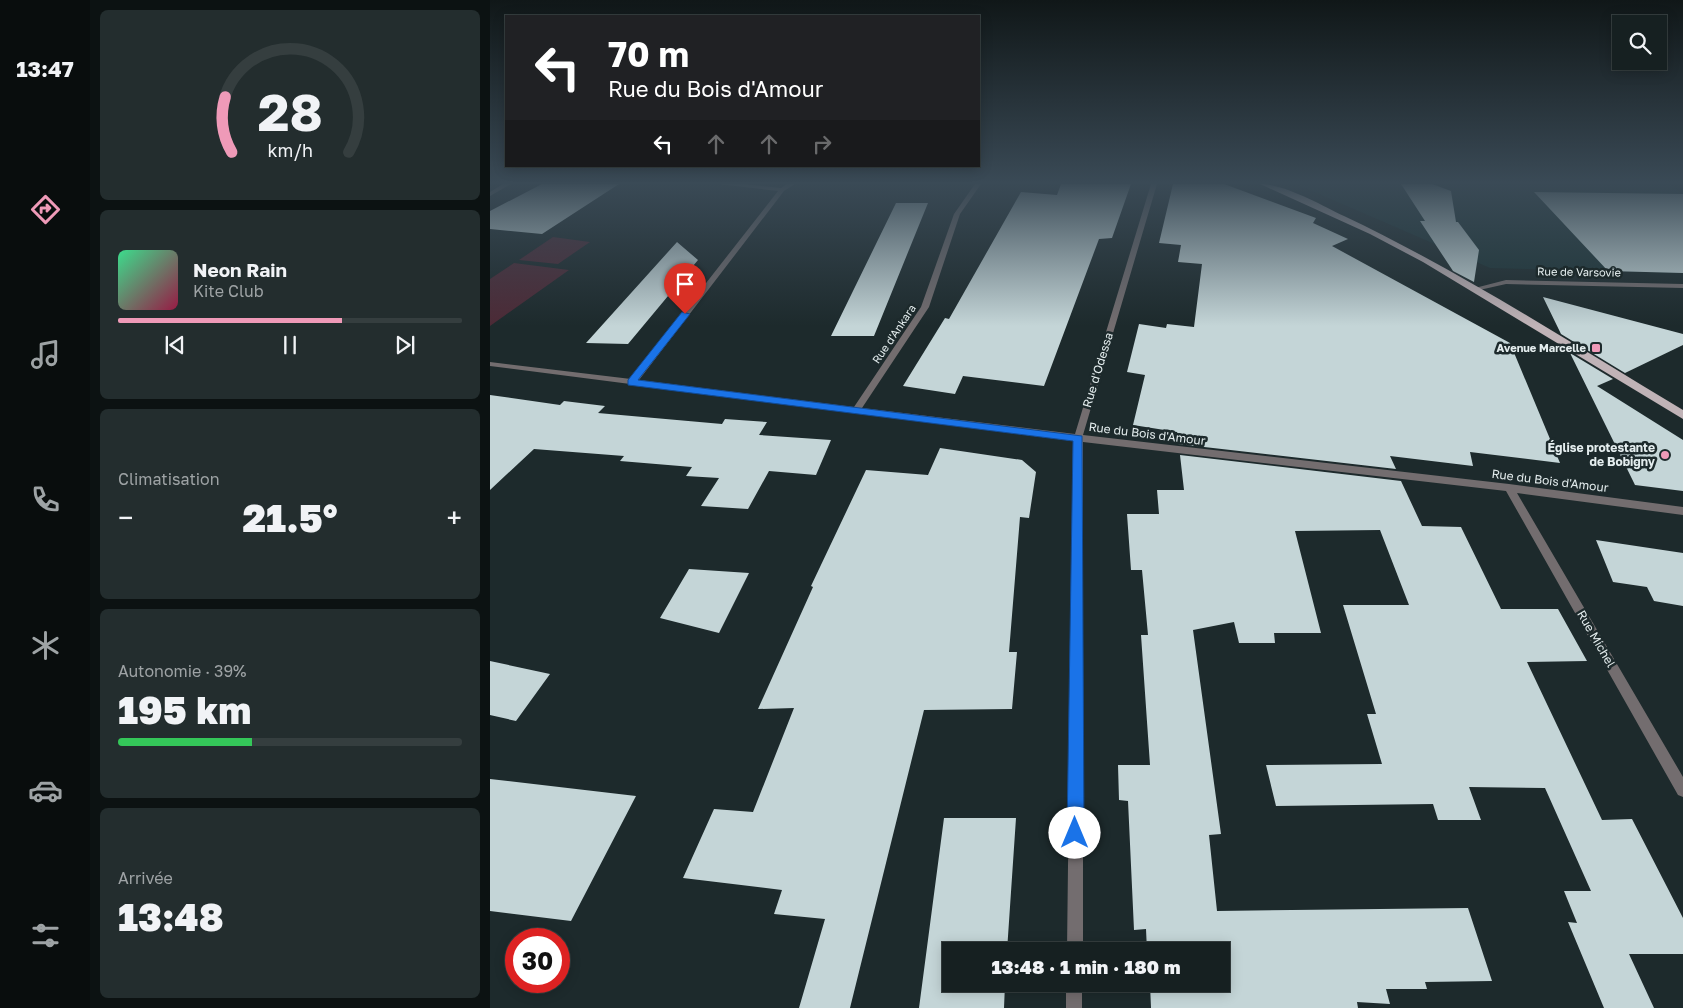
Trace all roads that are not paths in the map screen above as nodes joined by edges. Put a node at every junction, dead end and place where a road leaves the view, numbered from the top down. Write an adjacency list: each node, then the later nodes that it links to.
1 (750, 231): 8 (street)
2 (951, 231): 9 (street, Rue d'Ankara)
3 (1140, 231): 11 (street, Rue d'Odessa)
4 (1371, 231): 6 (main road)
5 (1683, 286): 6 (street, Rue de Varsovie)
6 (1475, 289): 10 (main road)
7 (490, 364): 8 (street, Rue du Bois d'Amour)
8 (632, 382): 9 (street, Rue du Bois d'Amour)
9 (856, 410): 11 (street, Rue du Bois d'Amour)
10 (1683, 415)
11 (1078, 438): 12 (street, Rue du Bois d'Amour); 15 (street, Rue d'Odessa)
12 (1509, 488): 13 (street, Rue du Bois d'Amour); 14 (street, Rue Michel)
13 (1683, 511)
14 (1683, 790)
15 (1075, 942)
16 (1074, 992): 17 (street)
17 (1074, 1008)

